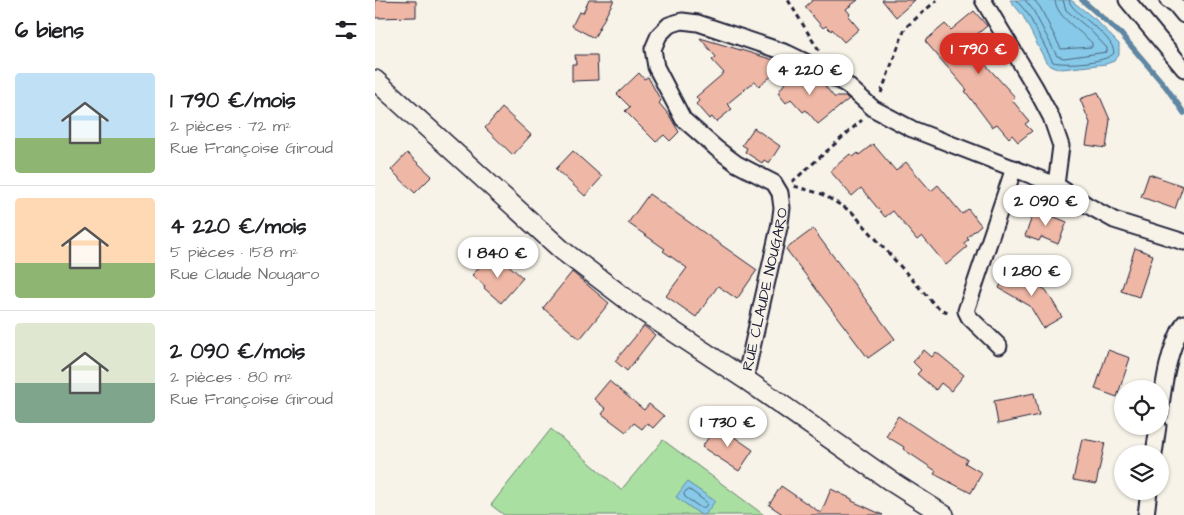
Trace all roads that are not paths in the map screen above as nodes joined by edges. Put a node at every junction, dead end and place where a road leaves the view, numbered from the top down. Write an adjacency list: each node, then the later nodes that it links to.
1 (983, 0): 8 (street)
2 (1127, 0): 5 (street)
3 (1168, 0): 4 (street)
4 (1184, 15)
5 (1184, 69)
6 (375, 80): 13 (street)
7 (1014, 168): 8 (street, RUE CLAUDE NOUGARO); 11 (street); 13 (street, RUE CLAUDE NOUGARO)
8 (1056, 185): 9 (street, RUE CLAUDE NOUGARO)
9 (1184, 242)
10 (1184, 323): 12 (street)
11 (999, 346)
12 (1178, 354): 14 (street)
13 (745, 379): 16 (street)
14 (1164, 380)
15 (1148, 500): 17 (street)
16 (944, 515)
17 (1146, 515)

